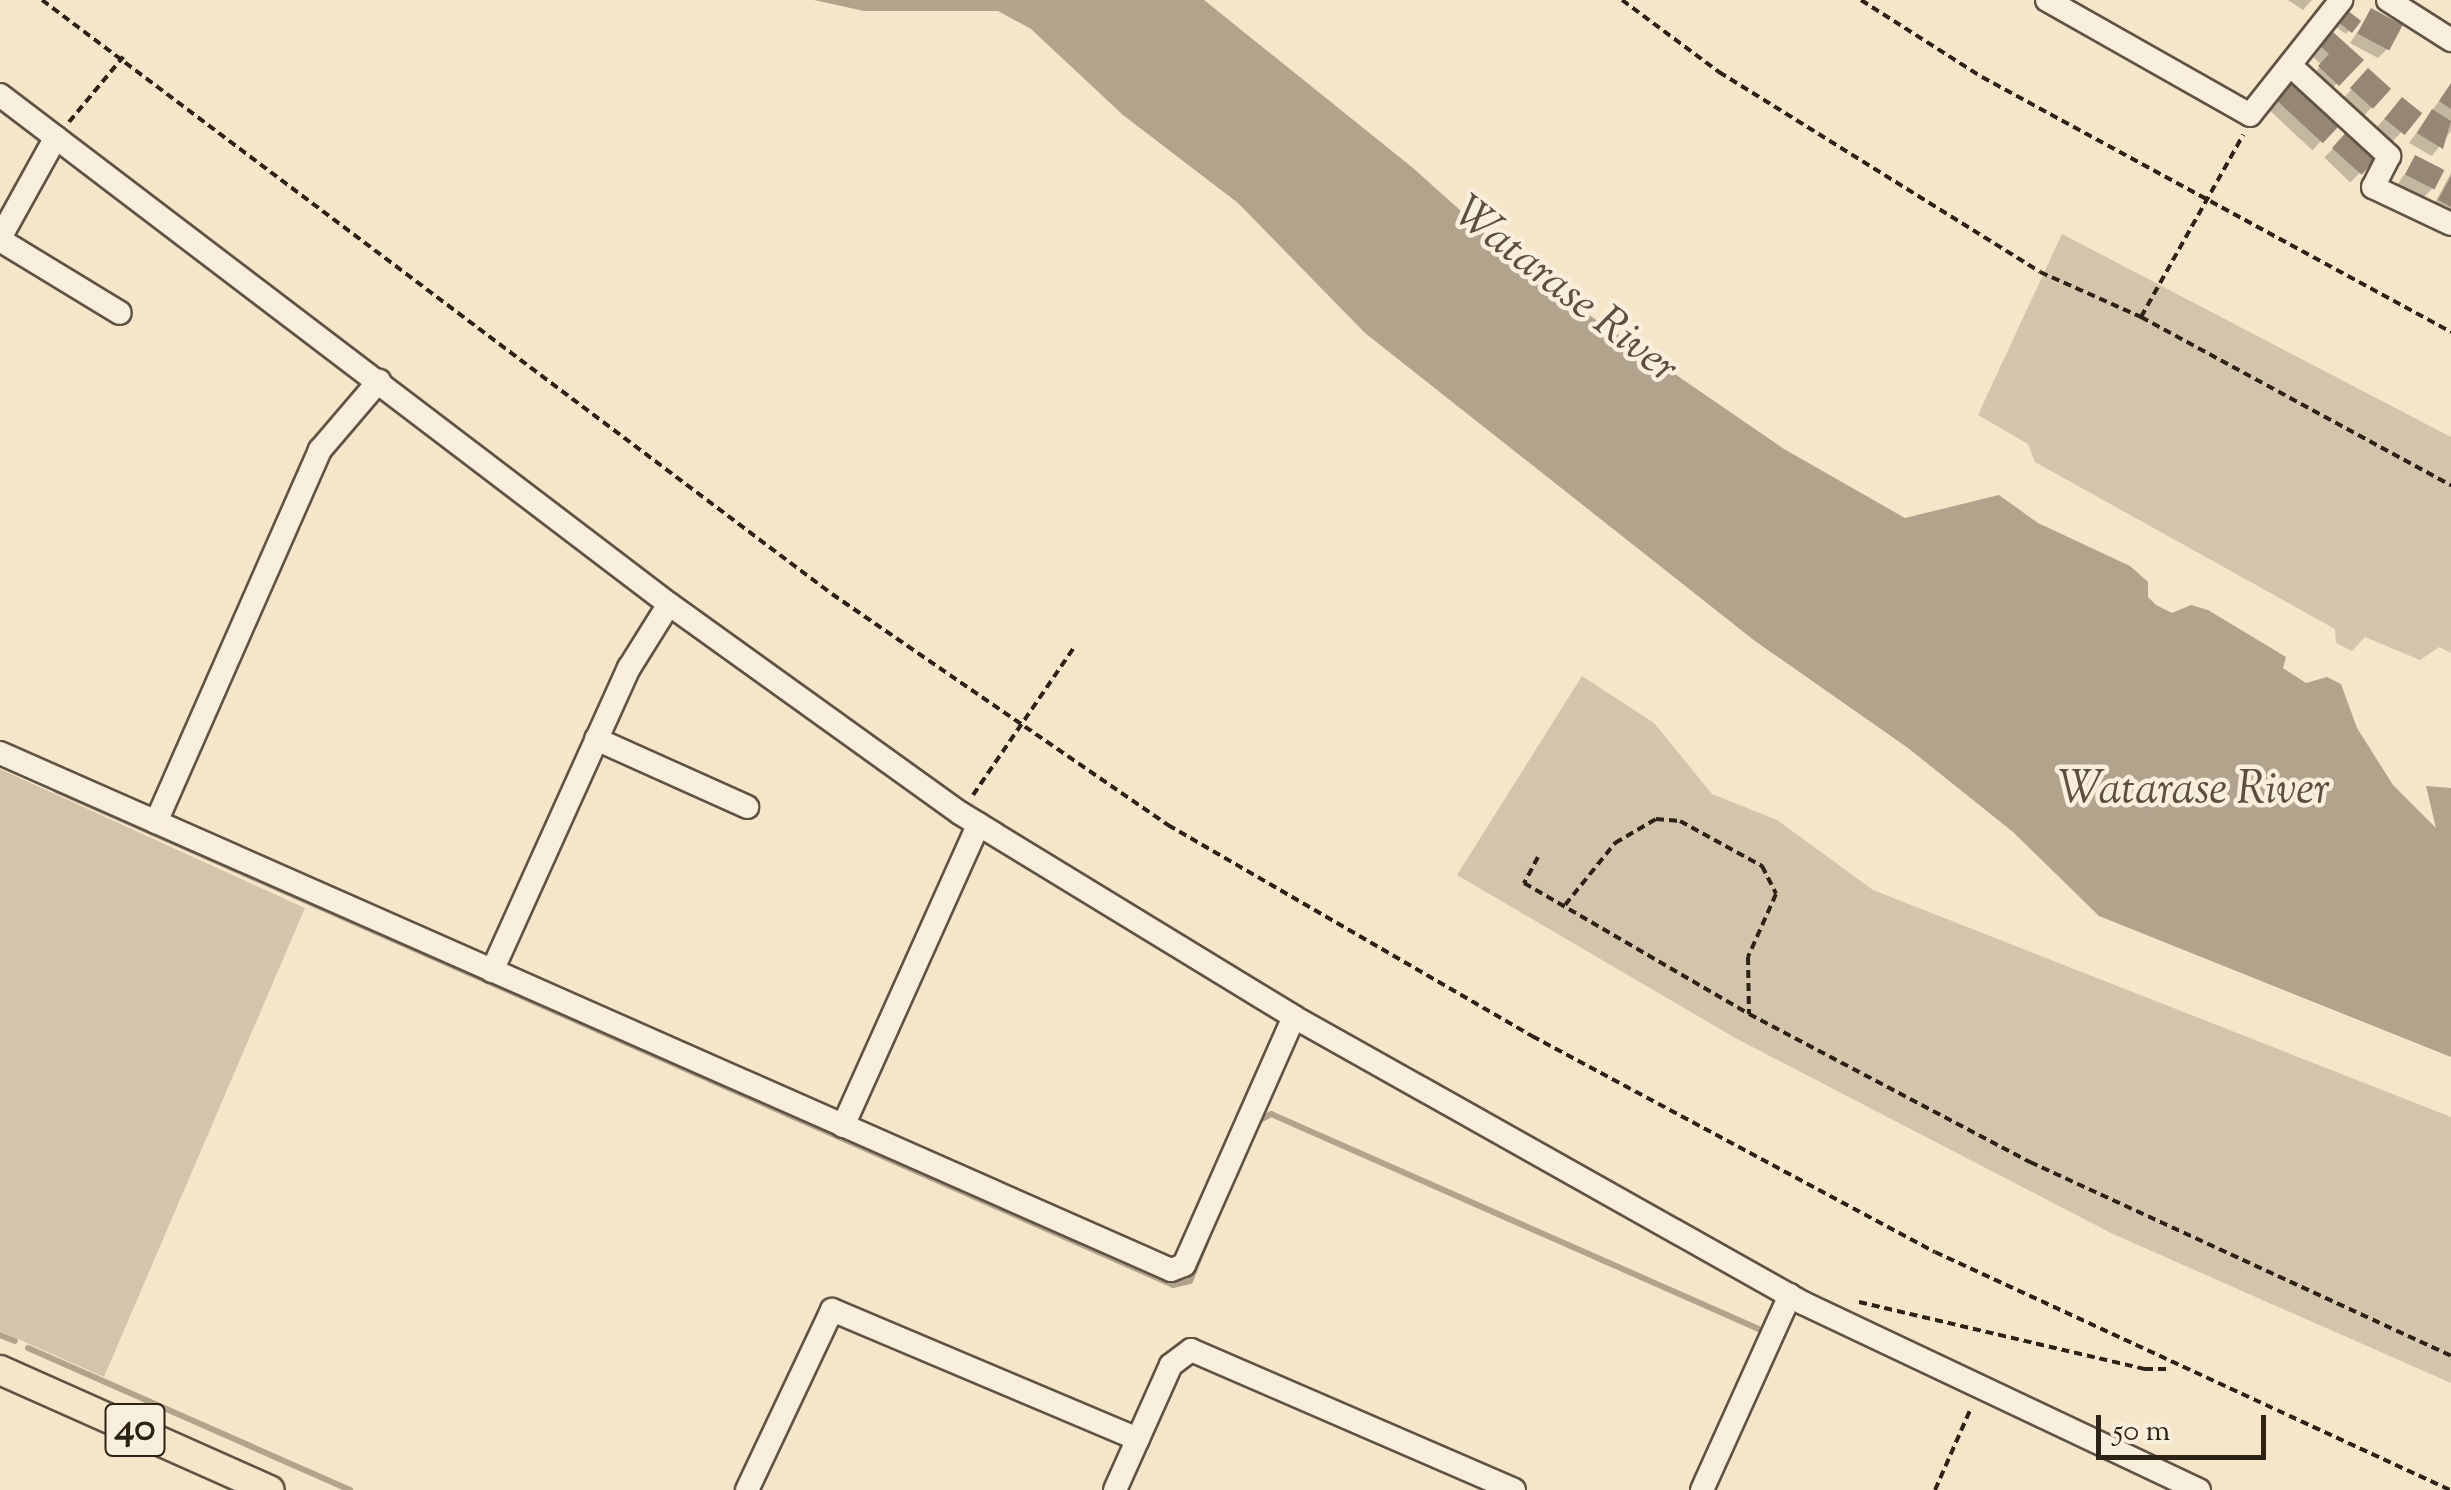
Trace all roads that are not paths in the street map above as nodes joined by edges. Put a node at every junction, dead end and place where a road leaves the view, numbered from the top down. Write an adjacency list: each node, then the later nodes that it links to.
1 (2047, 0): 5 (street)
2 (2341, 0): 5 (street)
3 (2388, 0): 4 (street)
4 (2451, 40)
5 (2292, 68): 8 (street)
6 (0, 95): 7 (street)
7 (56, 137): 9 (street); 11 (street)
8 (2451, 224)
9 (0, 239): 10 (street)
10 (120, 313)
11 (379, 381): 12 (street); 16 (street)
12 (670, 604): 13 (street); 17 (street)
13 (596, 738): 15 (street); 18 (street)
14 (0, 752): 16 (street)
15 (747, 806)
16 (156, 822): 18 (street)
17 (979, 824): 19 (street); 20 (street)
18 (492, 971): 20 (street)
19 (1294, 1016): 20 (street); 21 (street)
20 (843, 1126)
21 (1790, 1295): 28 (street); 29 (street)
22 (0, 1370): 24 (main road, 40)
23 (1138, 1439): 25 (street); 26 (street); 27 (street)
24 (270, 1490)
25 (747, 1490)
26 (1115, 1490)
27 (1514, 1490)
28 (1702, 1490)
29 (2199, 1490)

